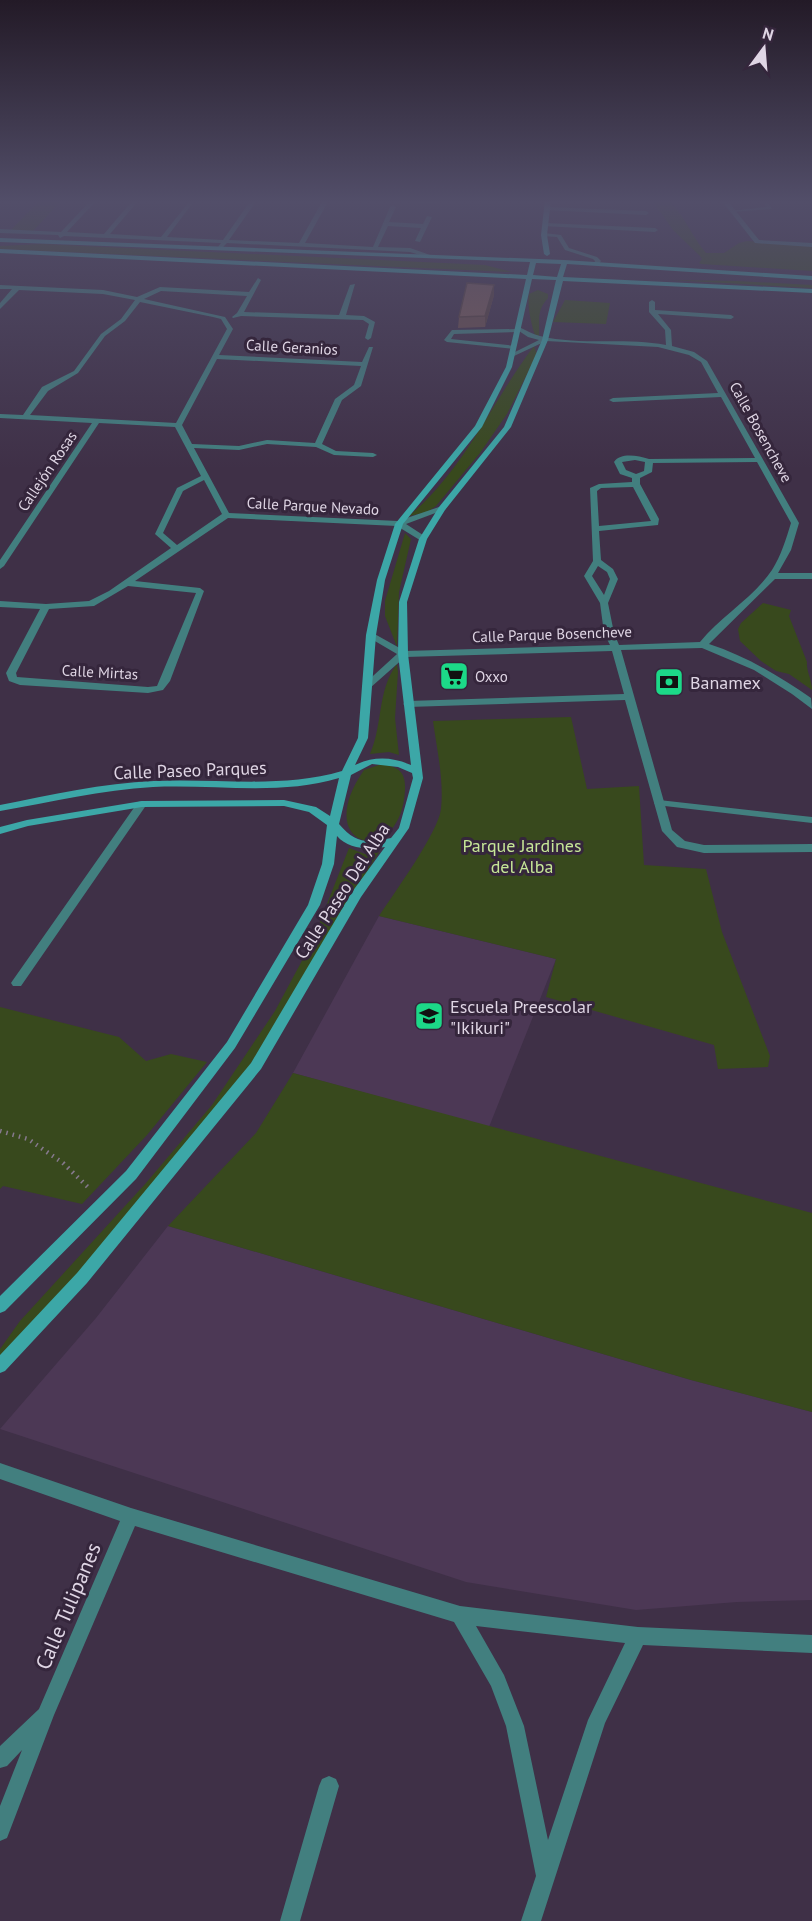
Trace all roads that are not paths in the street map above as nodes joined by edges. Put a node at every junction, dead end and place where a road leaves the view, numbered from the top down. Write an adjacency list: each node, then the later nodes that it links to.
1 (16, 290): 14 (street)
2 (66, 290): 12 (street)
3 (159, 290): 12 (street)
4 (172, 290): 11 (street)
5 (253, 290): 11 (street)
6 (351, 290): 17 (street)
7 (525, 290): 22 (street, Calle Paseo Del Alba)
8 (559, 290): 23 (street, Calle Paseo Del Alba)
9 (788, 290): 10 (street)
10 (812, 291)
11 (251, 294): 16 (street)
12 (140, 298): 19 (street); 31 (street)
13 (652, 302): 15 (street)
14 (0, 307)
15 (652, 312): 18 (street); 24 (street)
16 (240, 314): 17 (street); 19 (street)
17 (342, 317): 20 (street)
18 (731, 317)
19 (227, 323): 26 (street)
20 (368, 338)
21 (488, 338): 22 (lane)
22 (516, 340): 22 (lane); 23 (street, Calle Bosencheve); 23 (street, Calle Bosencheve); 43 (street, Calle Paseo Del Alba)
23 (545, 340): 24 (street, Calle Bosencheve); 41 (street, Calle Paseo Del Alba)
24 (669, 346): 28 (street, Calle Bosencheve)
25 (371, 348): 27 (street)
26 (216, 357): 27 (street, Calle Geranios); 33 (street)
27 (365, 364): 34 (street)
28 (723, 395): 29 (street); 37 (street, Calle Bosencheve)
29 (613, 400)
30 (0, 416): 31 (street)
31 (24, 417): 32 (street)
32 (97, 421): 33 (street); 48 (street, Callejón Rosas)
33 (178, 425): 35 (street, Calle Parque Nevado)
34 (318, 445): 35 (street); 36 (street)
35 (189, 446): 39 (street, Calle Parque Nevado)
36 (373, 455)
37 (760, 460): 38 (street); 49 (street, Calle Bosencheve)
38 (648, 461): 40 (street); 40 (street)
39 (206, 476): 42 (street, Calle Parque Nevado); 46 (street)
40 (636, 481): 44 (street); 44 (street)
41 (441, 509): 43 (street, Calle Parque Nevado); 45 (street, Calle Paseo Del Alba)
42 (226, 515): 43 (street, Calle Parque Nevado); 46 (street, Calle Parque Nevado)
43 (399, 524): 45 (street, Calle Parque Nevado); 55 (street, Calle Paseo Del Alba)
44 (595, 529): 47 (street)
45 (423, 539): 58 (street, Calle Paseo Del Alba)
46 (176, 548): 51 (street, Calle Parque Nevado)
47 (597, 561): 52 (street); 52 (street)
48 (0, 566)
49 (773, 576): 50 (street); 56 (street, Calle Bosencheve)
50 (812, 576)
51 (127, 583): 54 (street, Calle Parque Nevado); 54 (street, Calle Mirtas)
52 (604, 603): 57 (street)
53 (0, 604): 54 (street)
54 (46, 608)
55 (371, 635): 58 (street); 59 (street, Calle Paseo Del Alba)
56 (703, 645): 57 (street, Calle Parque Bosencheve); 61 (street, Calle Parque Bosencheve)
57 (615, 646): 58 (street, Calle Parque Bosencheve); 60 (street)
58 (403, 654): 59 (street); 62 (street, Calle Paseo Del Alba)
59 (367, 686): 64 (street, Calle Paseo Del Alba)
60 (628, 697): 62 (street); 65 (street)
61 (811, 702)
62 (408, 704): 63 (street, Calle Paseo Del Alba)
63 (417, 771): 64 (street); 71 (street, Calle Paseo Del Alba)
64 (346, 773): 67 (street, Calle Paseo Parques); 69 (street, Calle Paseo Del Alba)
65 (659, 803): 68 (lane); 72 (street)
66 (142, 804): 69 (street, Calle Paseo Parques); 70 (street, Calle Paseo Parques); 73 (street)
67 (0, 808)
68 (812, 820)
69 (333, 824): 71 (street); 74 (street, Calle Paseo Del Alba)
70 (0, 831)
71 (394, 841): 75 (street, Calle Paseo Del Alba)
72 (812, 848)
73 (17, 982)
74 (0, 1306)
75 (0, 1366)
76 (0, 1471): 77 (street)
77 (131, 1516): 78 (street); 81 (street, Calle Tulipanes)
78 (460, 1615): 79 (street); 85 (street)
79 (638, 1636): 80 (street); 85 (street)
80 (812, 1644)
81 (46, 1713): 82 (street, Calle Tulipanes); 84 (street, Calle Tulipanes)
82 (0, 1759)
83 (329, 1786): 86 (street)
84 (0, 1831)
85 (545, 1876): 87 (street)
86 (290, 1921)
87 (531, 1921)

